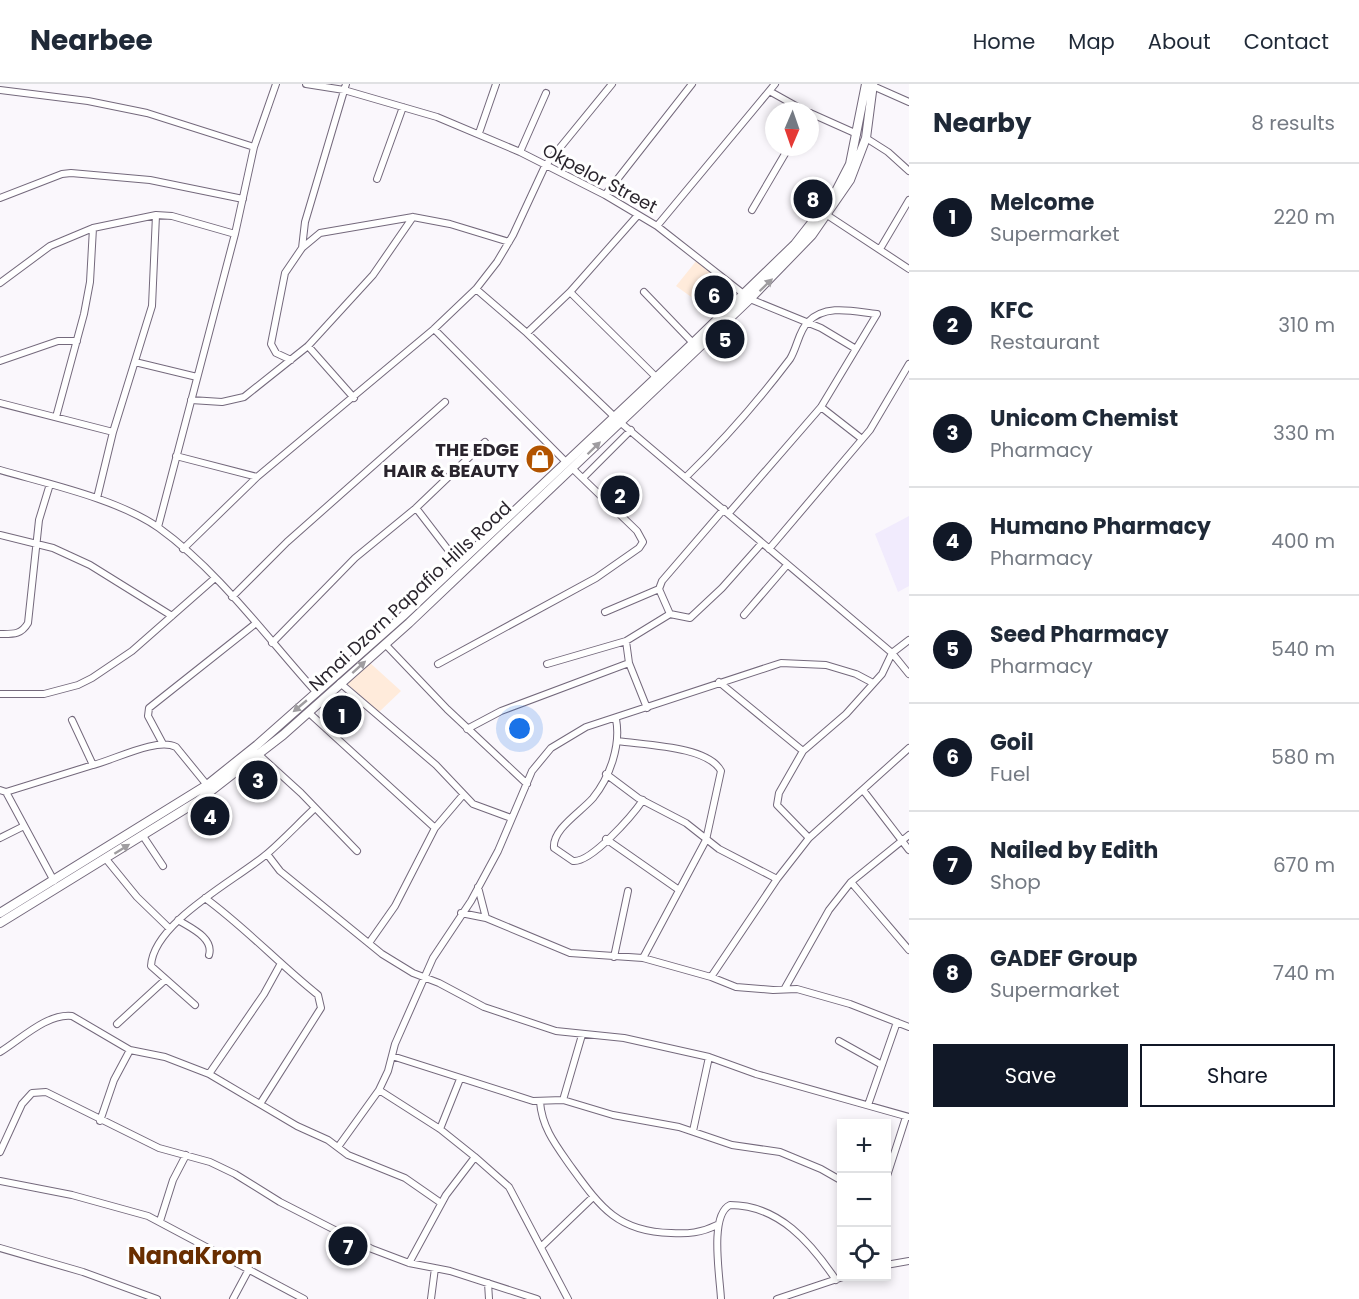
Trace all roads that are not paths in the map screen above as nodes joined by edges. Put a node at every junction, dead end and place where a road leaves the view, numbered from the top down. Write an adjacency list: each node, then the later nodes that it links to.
1 (276, 84): 18 (street)
2 (306, 84): 8 (street, Okpelor Street)
3 (496, 84): 16 (street)
4 (612, 84): 21 (street)
5 (692, 84): 24 (street)
6 (775, 84): 10 (street)
7 (871, 85): 13 (street); 17 (street, Nmai Dzorn Papafio Hills Road)
8 (345, 87): 14 (street, Okpelor Street); 37 (street)
9 (0, 90): 18 (street)
10 (771, 92): 12 (street); 33 (street)
11 (546, 93): 19 (street)
12 (789, 102)
13 (909, 102)
14 (403, 107): 16 (street, Okpelor Street); 23 (street)
15 (819, 117): 17 (street)
16 (479, 133): 19 (street, Okpelor Street)
17 (862, 136): 22 (street); 31 (street, Nmai Dzorn Papafio Hills Road); 44 (street, Nmai Dzorn Papafio Hills Road)
18 (254, 147): 26 (street)
19 (520, 152): 21 (street, Okpelor Street)
20 (784, 156): 28 (street)
21 (545, 166): 24 (street, Okpelor Street); 36 (street)
22 (909, 171)
23 (376, 179)
24 (605, 195): 29 (street, Okpelor Street)
25 (0, 198): 26 (street)
26 (243, 199): 35 (street)
27 (909, 200): 38 (street)
28 (752, 210)
29 (638, 214): 33 (street, Okpelor Street); 42 (street)
30 (156, 215): 34 (street); 35 (street); 55 (street)
31 (827, 215): 38 (street); 45 (street, Nmai Dzorn Papafio Hills Road, one-way to 31)
32 (413, 217): 36 (street); 37 (street); 51 (street)
33 (657, 226): 44 (street, Okpelor Street)
34 (93, 228): 40 (street); 49 (street)
35 (235, 234): 57 (street)
36 (509, 242): 41 (street)
37 (302, 248): 53 (street)
38 (880, 249): 39 (street)
39 (909, 269)
40 (0, 283)
41 (476, 289): 47 (street); 48 (street)
42 (570, 292): 48 (street); 58 (street)
43 (644, 292): 50 (street)
44 (743, 293): 45 (street, Okpelor Street); 50 (street, Nmai Dzorn Papafio Hills Road)
45 (750, 299): 46 (street, Okpelor Street); 65 (street, Nmai Dzorn Papafio Hills Road)
46 (807, 322): 52 (street, Okpelor Street); 52 (street); 73 (street)
47 (434, 329): 59 (street); 71 (street)
48 (527, 333): 65 (street)
49 (77, 341): 54 (street); 64 (street)
50 (693, 343): 58 (street, Nmai Dzorn Papafio Hills Road)
51 (308, 346): 53 (street); 59 (street)
52 (856, 349): 63 (street)
53 (291, 360): 60 (street)
54 (0, 361)
55 (135, 362): 57 (street); 67 (street)
56 (909, 364): 68 (street)
57 (197, 377): 60 (street)
58 (656, 377): 65 (street, Nmai Dzorn Papafio Hills Road)
59 (354, 398): 74 (street)
60 (191, 400): 70 (street)
61 (445, 402): 90 (street)
62 (0, 403): 64 (street)
63 (821, 407): 68 (street); 79 (street)
64 (56, 417): 67 (street)
65 (618, 420): 66 (street); 71 (street, Nmai Dzorn Papafio Hills Road)
66 (631, 430): 73 (street); 75 (street)
67 (113, 432): 77 (street)
68 (862, 439): 85 (street)
69 (485, 442): 78 (street)
70 (176, 456): 74 (street); 80 (street)
71 (569, 465): 75 (street); 86 (street, Nmai Dzorn Papafio Hills Road); 100 (street, Nmai Dzorn Papafio Hills Road)
72 (0, 470): 76 (street)
73 (687, 476): 79 (street)
74 (257, 477): 84 (street)
75 (584, 478): 103 (street)
76 (50, 484): 77 (street); 82 (street)
77 (97, 498): 80 (street)
78 (416, 507): 86 (street); 99 (street)
79 (727, 511): 83 (street); 89 (street)
80 (158, 527): 84 (street)
81 (0, 535): 82 (street)
82 (35, 543): 94 (street); 96 (street)
83 (762, 543): 85 (street); 92 (street)
84 (183, 549): 88 (street)
85 (769, 549): 87 (street)
86 (459, 564): 109 (street, Nmai Dzorn Papafio Hills Road)
87 (787, 565): 93 (street); 101 (street)
88 (215, 578): 90 (street); 94 (street)
89 (659, 589): 91 (street); 92 (street)
90 (232, 597): 95 (street)
91 (605, 612)
92 (670, 614): 98 (street)
93 (744, 615)
94 (172, 616): 110 (street)
95 (255, 624): 99 (street); 117 (street)
96 (0, 634)
97 (909, 640): 101 (street)
98 (626, 641): 102 (street); 104 (street)
99 (272, 643): 109 (street)
100 (385, 644): 107 (street, Nmai Dzorn Papafio Hills Road, one-way to 100); 115 (street)
101 (892, 653): 105 (street); 108 (street)
102 (629, 663): 111 (street); 115 (street)
103 (438, 664)
104 (547, 664)
105 (909, 674)
106 (719, 682): 108 (street); 111 (street); 120 (street)
107 (340, 683): 112 (street, Nmai Dzorn Papafio Hills Road); 127 (street)
108 (873, 683): 120 (street)
109 (317, 693): 119 (street, Nmai Dzorn Papafio Hills Road, one-way to 119)
110 (0, 694)
111 (647, 708): 113 (street)
112 (308, 712): 119 (street, Nmai Dzorn Papafio Hills Road); 132 (street)
113 (616, 719): 116 (street); 123 (street)
114 (72, 720): 121 (street)
115 (467, 729): 123 (street)
116 (618, 741): 122 (street); 138 (street)
117 (163, 744): 121 (street); 124 (street)
118 (909, 748): 125 (street)
119 (256, 751): 124 (street, Nmai Dzorn Papafio Hills Road); 129 (street); 134 (street, Nmai Dzorn Papafio Hills Road)
120 (803, 751): 136 (street)
121 (93, 765): 126 (street)
122 (606, 774): 128 (street); 137 (street)
123 (527, 784): 130 (street)
124 (207, 785): 147 (street, Nmai Dzorn Papafio Hills Road)
125 (863, 790): 136 (street); 139 (street)
126 (3, 791): 131 (street)
127 (463, 795): 130 (street); 132 (street)
128 (643, 800): 137 (street); 138 (street)
129 (315, 807): 141 (street); 142 (street)
130 (511, 818): 148 (street)
131 (24, 826): 135 (street); 147 (street)
132 (435, 828): 158 (street)
133 (909, 835): 139 (street)
134 (143, 836): 143 (street, Nmai Dzorn Papafio Hills Road, one-way to 134); 144 (street)
135 (0, 838)
136 (809, 838): 145 (street)
137 (606, 839): 149 (street)
138 (706, 840): 145 (street); 149 (street)
139 (901, 840): 140 (street); 146 (street)
140 (909, 850)
141 (357, 851)
142 (267, 854): 151 (street); 158 (street)
143 (106, 859): 147 (street, Nmai Dzorn Papafio Hills Road); 157 (street)
144 (163, 866)
145 (777, 879): 164 (street)
146 (851, 882): 159 (street); 167 (street)
147 (55, 884): 152 (street, Nmai Dzorn Papafio Hills Road); 156 (street, Nmai Dzorn Papafio Hills Road)
148 (478, 887): 153 (street); 154 (street)
149 (679, 890): 162 (street)
150 (628, 891): 161 (street)
151 (205, 898): 155 (street); 163 (street)
152 (0, 913)
153 (461, 913): 154 (street); 165 (street)
154 (486, 918): 161 (street)
155 (178, 920): 157 (street); 160 (street)
156 (0, 923)
157 (169, 928): 166 (street)
158 (369, 943): 165 (street)
159 (909, 950)
160 (209, 955)
161 (614, 957): 162 (street)
162 (643, 958): 164 (street)
163 (280, 965): 179 (street); 184 (street)
164 (711, 977): 167 (street)
165 (425, 978): 172 (street); 176 (street)
166 (165, 980): 168 (street); 170 (street)
167 (785, 988): 169 (street)
168 (195, 1005)
169 (897, 1022): 171 (street); 178 (street)
170 (117, 1024)
171 (909, 1027)
172 (582, 1035): 177 (street); 182 (street)
173 (839, 1041): 178 (street)
174 (130, 1050): 175 (street); 179 (street); 187 (street)
175 (0, 1052)
176 (392, 1056): 180 (street); 181 (street)
177 (709, 1057): 185 (street); 189 (street)
178 (882, 1065): 185 (street)
179 (209, 1074): 184 (street)
180 (460, 1079): 183 (street); 188 (street)
181 (379, 1090): 188 (street); 190 (street)
182 (563, 1100): 183 (street); 189 (street)
183 (540, 1102): 197 (street)
184 (260, 1104): 190 (street)
185 (868, 1105): 186 (street)
186 (908, 1117): 194 (street)
187 (100, 1121): 191 (street); 192 (street)
188 (440, 1129): 193 (street)
189 (693, 1131): 195 (street)
190 (338, 1147): 198 (street)
191 (0, 1152)
192 (186, 1155): 199 (street); 204 (street)
193 (475, 1157): 198 (street); 202 (street)
194 (888, 1173)
195 (837, 1178)
196 (0, 1181): 199 (street)
197 (593, 1197): 200 (street); 202 (street)
198 (441, 1203): 204 (street)
199 (160, 1221): 207 (street)
200 (717, 1226): 208 (street); 218 (street)
201 (0, 1248): 211 (street)
202 (541, 1248): 217 (street)
203 (909, 1261): 205 (street)
204 (409, 1263): 206 (street)
205 (891, 1264)
206 (435, 1268): 209 (street); 214 (street)
207 (249, 1269): 212 (street); 213 (street)
208 (836, 1280): 210 (street)
209 (488, 1283): 215 (street); 216 (street)
210 (800, 1295): 219 (street)
211 (157, 1299)
212 (233, 1299)
213 (304, 1299)
214 (431, 1299)
215 (489, 1299)
216 (537, 1299)
217 (568, 1299)
218 (721, 1299)
219 (777, 1299)

